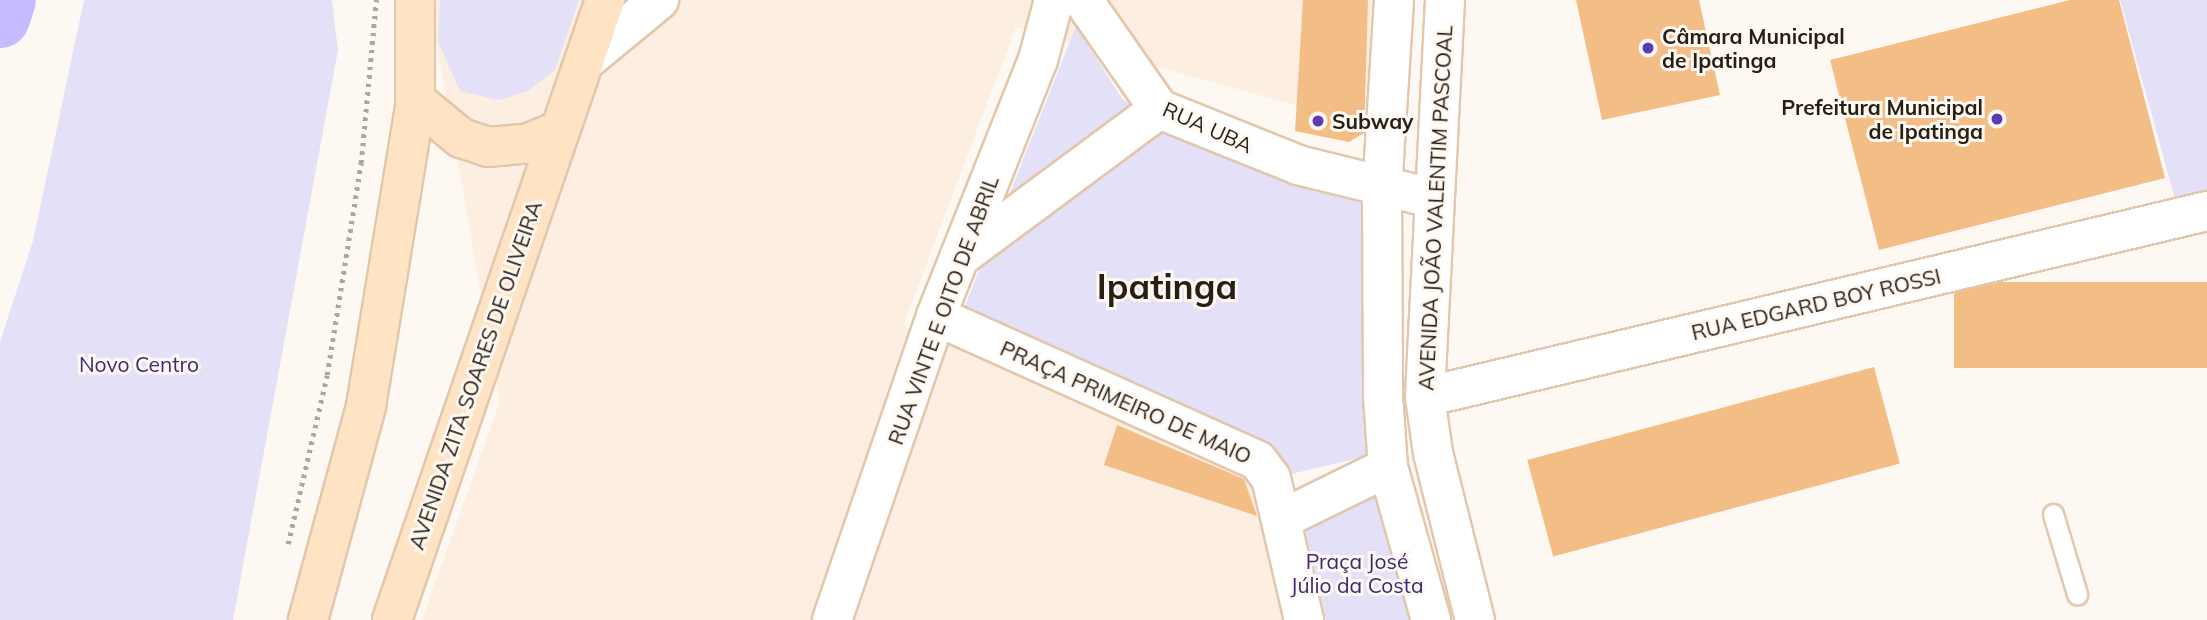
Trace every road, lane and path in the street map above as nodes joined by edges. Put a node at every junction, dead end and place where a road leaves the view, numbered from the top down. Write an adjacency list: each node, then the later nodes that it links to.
1 (376, 0): 22 (path)
2 (415, 0): 10 (main road)
3 (605, 0): 9 (main road, AVENIDA ZITA SOARES DE OLIVEIRA)
4 (659, 0): 9 (street)
5 (1054, 0): 16 (street, RUA VINTE E OITO DE ABRIL)
6 (1083, 0): 11 (street, RUA UBA)
7 (1394, 0): 13 (street, AVENIDA JOÃO VALENTIM PASCOAL)
8 (1444, 0): 14 (street, AVENIDA JOÃO VALENTIM PASCOAL)
9 (586, 61): 12 (main road, AVENIDA ZITA SOARES DE OLIVEIRA)
10 (416, 101): 12 (main road); 24 (main road)
11 (1160, 109): 13 (street, RUA UBA); 16 (street)
12 (559, 131): 25 (main road, AVENIDA ZITA SOARES DE OLIVEIRA)
13 (1382, 189): 14 (street, RUA UBA); 19 (street, AVENIDA JOÃO VALENTIM PASCOAL)
14 (1431, 198): 18 (street, AVENIDA JOÃO VALENTIM PASCOAL)
15 (2207, 211): 18 (street, RUA EDGARD BOY ROSSI)
16 (960, 257): 17 (street, RUA VINTE E OITO DE ABRIL)
17 (936, 316): 21 (street, PRAÇA PRIMEIRO DE MAIO); 26 (street, RUA VINTE E OITO DE ABRIL)
18 (1425, 397): 29 (street, AVENIDA JOÃO VALENTIM PASCOAL)
19 (1388, 467): 21 (street); 28 (street, AVENIDA JOÃO VALENTIM PASCOAL)
20 (2053, 514): 23 (lane)
21 (1282, 519): 27 (street, PRAÇA PRIMEIRO DE MAIO)
22 (287, 552)
23 (2077, 594)
24 (308, 620)
25 (392, 620)
26 (832, 620)
27 (1304, 620)
28 (1431, 620)
29 (1475, 620)

